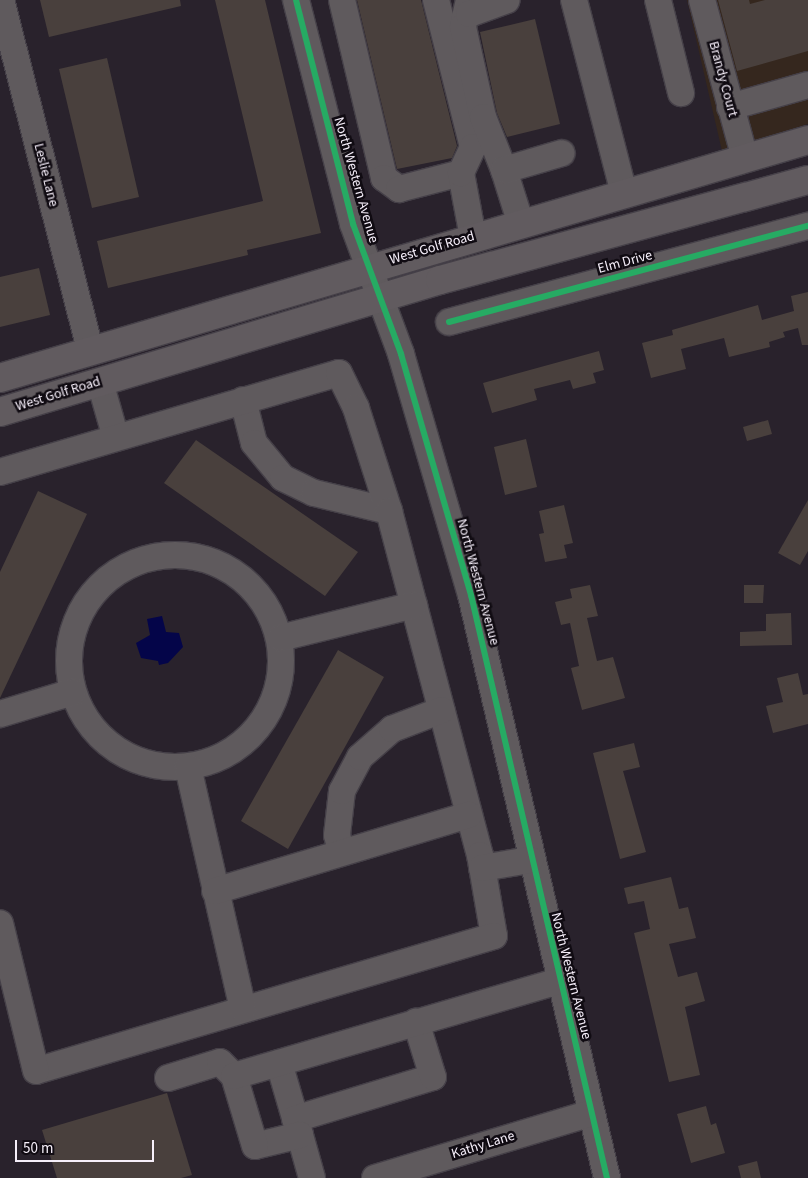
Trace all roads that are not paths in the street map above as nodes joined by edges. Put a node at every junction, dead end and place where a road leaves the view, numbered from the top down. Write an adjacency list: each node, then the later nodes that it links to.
1 (1, 0): 26 (street, Leslie Lane)
2 (296, 0): 23 (street, North Western Avenue)
3 (342, 0): 17 (street)
4 (436, 0): 17 (street)
5 (507, 0): 9 (street)
6 (574, 0): 19 (street)
7 (658, 0): 11 (street)
8 (702, 0): 12 (street, Brandy Court)
9 (469, 7): 16 (street)
10 (808, 85): 12 (street)
11 (681, 94)
12 (730, 107): 15 (street, Brandy Court)
13 (808, 140): 15 (main road, West Golf Road)
14 (562, 153): 16 (street)
15 (745, 158): 19 (main road, West Golf Road)
16 (504, 170): 20 (street)
17 (461, 173): 22 (street)
18 (808, 180): 24 (main road, West Golf Road)
19 (624, 194): 20 (main road, West Golf Road)
20 (521, 224): 22 (main road, West Golf Road)
21 (808, 226): 25 (street, Elm Drive)
22 (473, 237): 23 (main road, West Golf Road)
23 (369, 267): 24 (street, North Western Avenue); 26 (main road, West Golf Road)
24 (380, 297): 28 (main road, West Golf Road); 42 (street, North Western Avenue)
25 (449, 322)
26 (90, 350): 27 (main road, West Golf Road)
27 (0, 378)
28 (100, 382): 30 (main road, West Golf Road); 31 (street)
29 (243, 400): 31 (street); 33 (street); 33 (street)
30 (0, 412)
31 (116, 438): 32 (street)
32 (0, 472)
33 (389, 511): 34 (street)
34 (414, 605): 35 (street); 37 (street)
35 (280, 638): 36 (street); 39 (street)
36 (73, 692): 38 (street); 39 (street)
37 (442, 710): 40 (street); 41 (street)
38 (0, 714)
39 (188, 767): 44 (street)
40 (469, 815): 41 (street); 43 (street)
41 (341, 851): 44 (street)
42 (530, 860): 43 (street); 46 (street, North Western Avenue)
43 (482, 868): 47 (street)
44 (215, 891): 47 (street)
45 (0, 923): 47 (street)
46 (559, 980): 48 (street); 52 (street, North Western Avenue)
47 (243, 1009)
48 (416, 1022): 49 (street); 53 (street)
49 (279, 1063): 50 (street); 53 (street)
50 (234, 1076): 51 (street); 53 (street)
51 (168, 1078)
52 (591, 1113): 55 (street, Kathy Lane); 56 (street, North Western Avenue)
53 (298, 1127): 54 (street)
54 (312, 1178)
55 (375, 1178)
56 (607, 1178)

